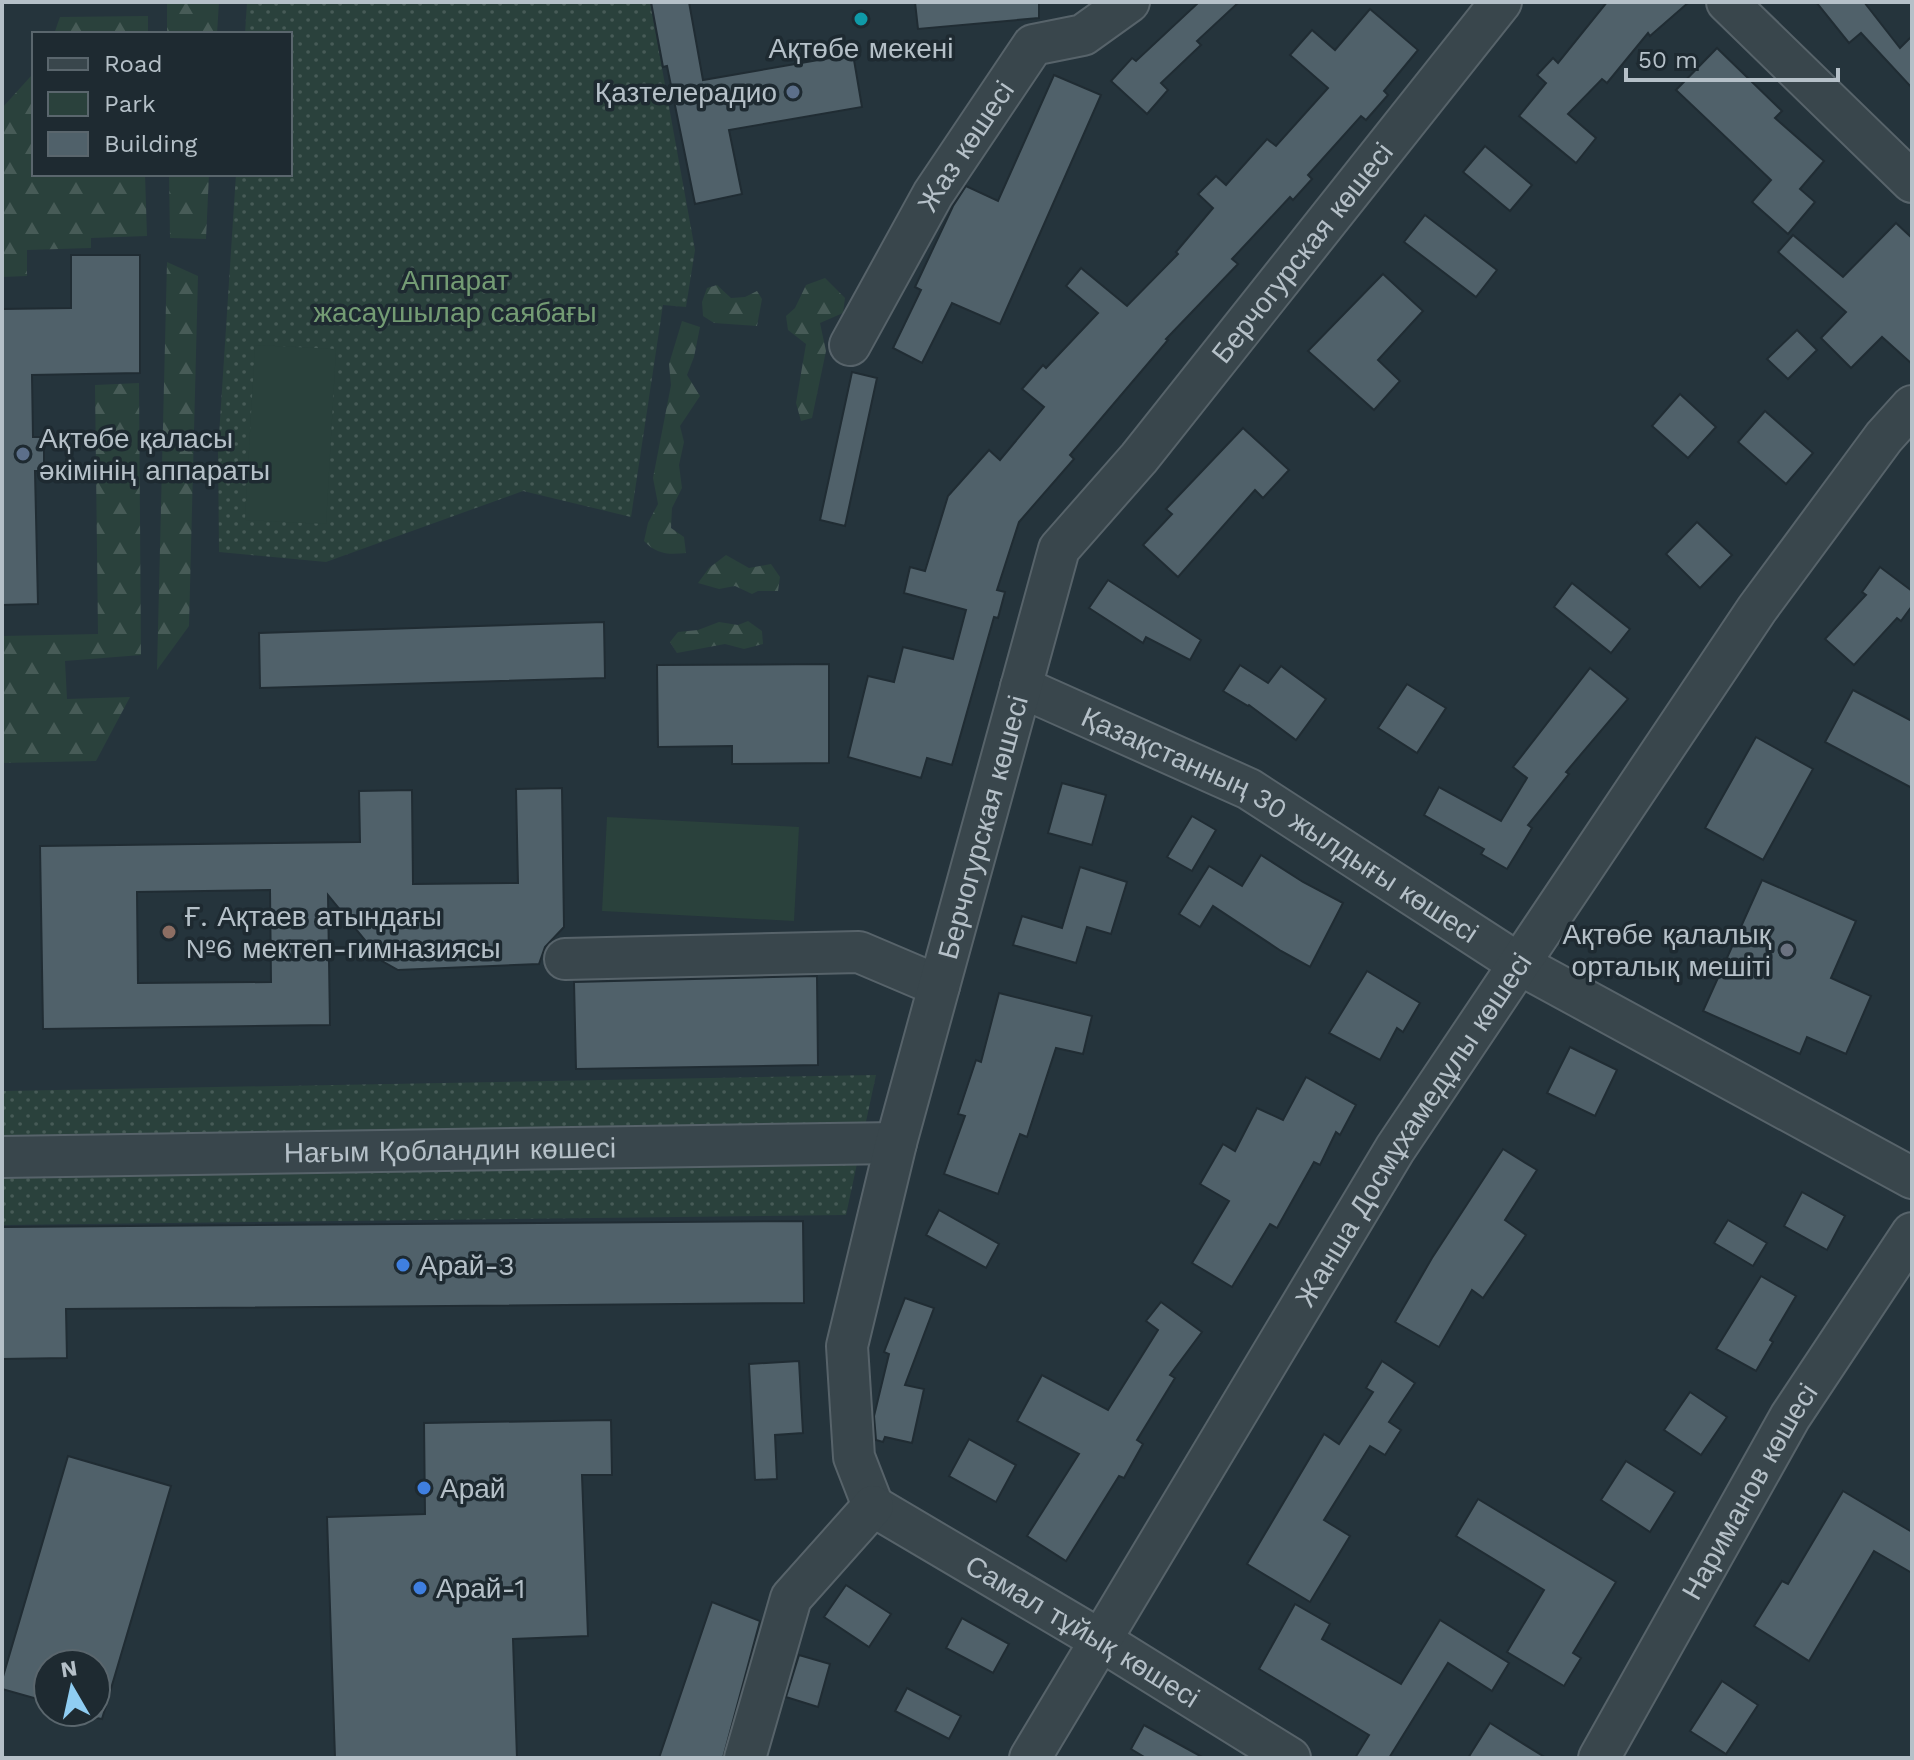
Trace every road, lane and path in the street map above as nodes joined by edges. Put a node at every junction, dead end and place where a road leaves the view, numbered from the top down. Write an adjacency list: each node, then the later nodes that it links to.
1 (1129, 2): 5 (street, Жаз көшесі)
2 (1501, 2): 7 (street, Берчогурская көшесі)
3 (1727, 2): 4 (street)
4 (1912, 182)
5 (850, 345)
6 (1912, 406): 9 (street, Жанша Досмұхамедұлы көшесі)
7 (1021, 687): 9 (street, Қазақстанның 30 жылдығы көшесі); 10 (street, Берчогурская көшесі)
8 (565, 959): 10 (street)
9 (1519, 964): 13 (street, Қазақстанның 30 жылдығы көшесі); 16 (street, Жанша Досмұхамедұлы көшесі)
10 (939, 986): 11 (street, Берчогурская көшесі)
11 (896, 1143): 12 (street, Нағым Қобландин көшесі); 15 (street, Берчогурская көшесі)
12 (2, 1157)
13 (1912, 1178)
14 (1912, 1233): 20 (street, Нариманов көшесі)
15 (873, 1506): 16 (street, Самал тұйық көшесі); 17 (street)
16 (1100, 1640): 18 (street, Жанша Досмұхамедұлы көшесі); 19 (street, Самал тұйық көшесі)
17 (745, 1758)
18 (1030, 1758)
19 (1290, 1758)
20 (1599, 1758)

